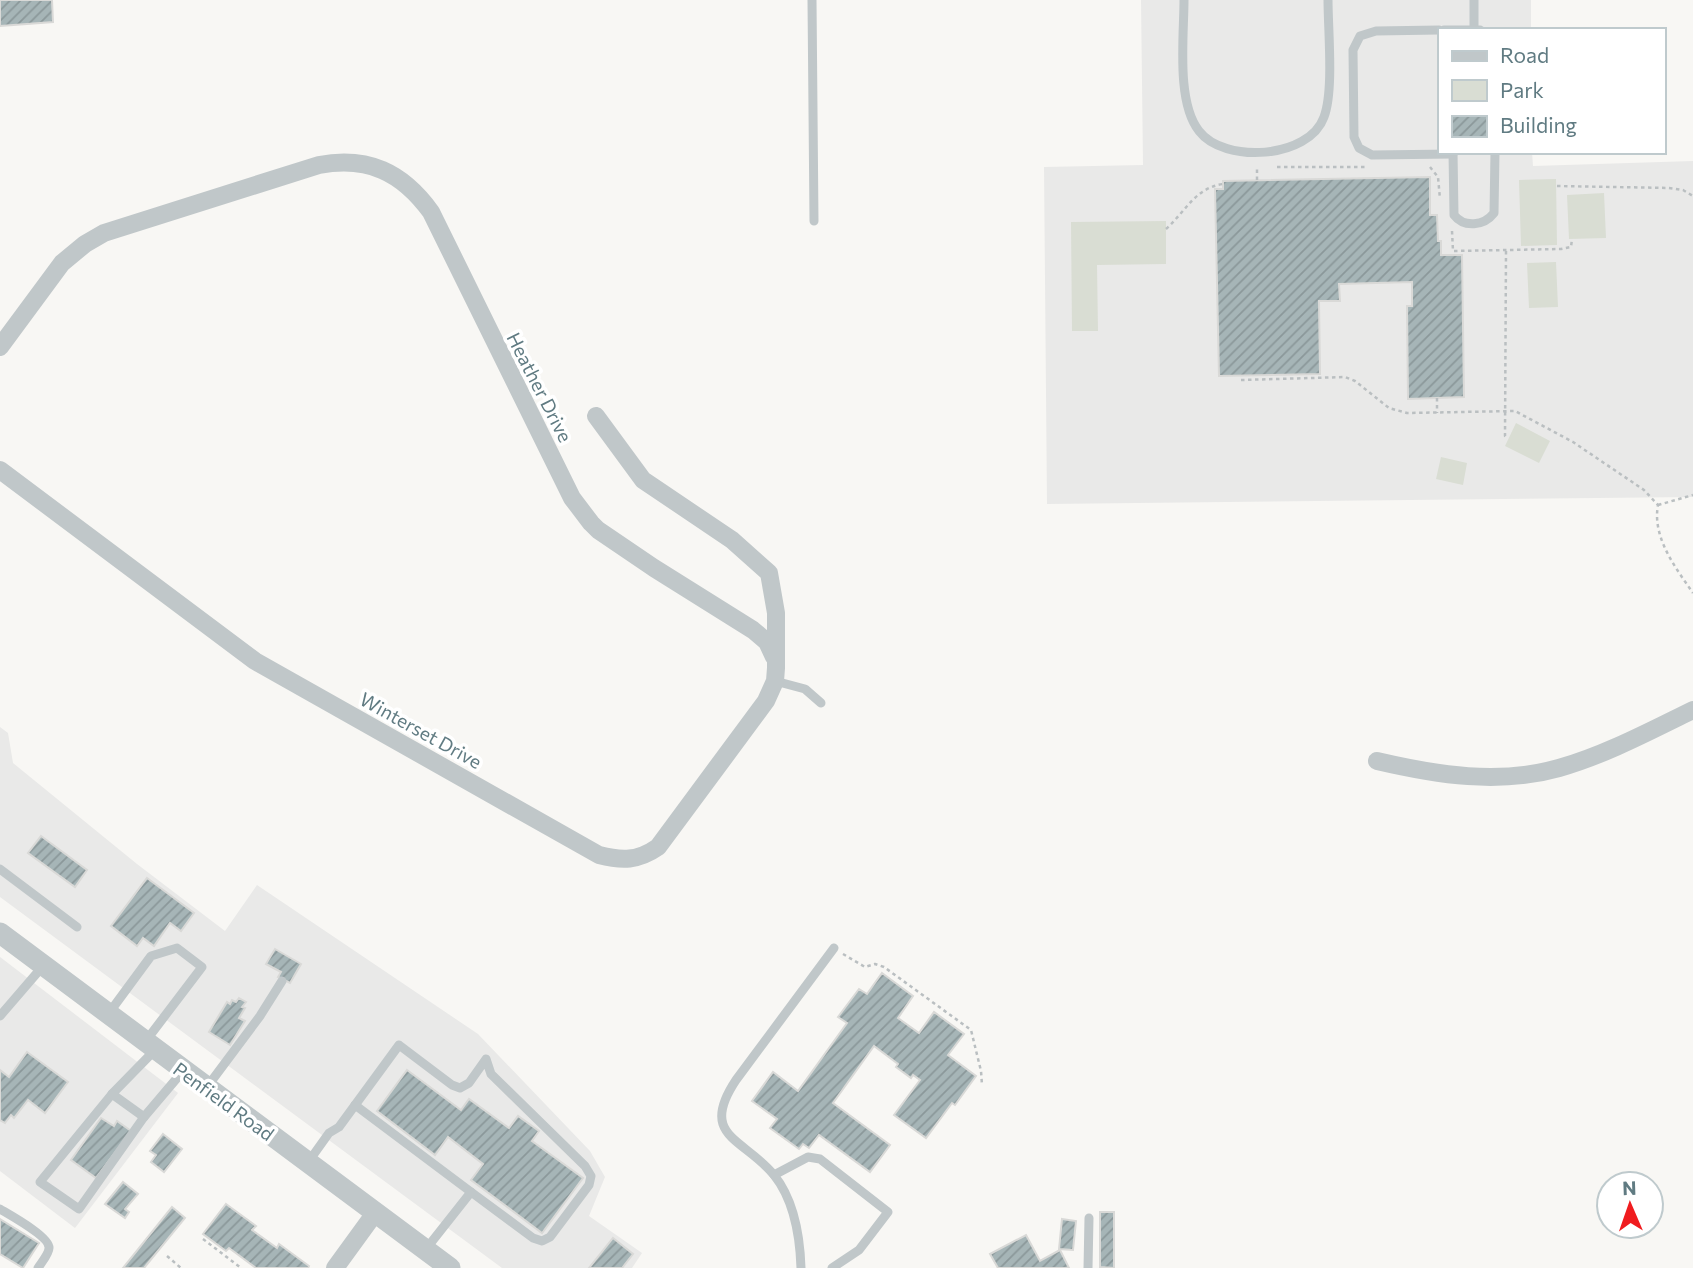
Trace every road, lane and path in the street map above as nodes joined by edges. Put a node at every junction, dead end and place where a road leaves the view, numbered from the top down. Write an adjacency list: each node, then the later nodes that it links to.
1 (812, 0): 17 (lane)
2 (1184, 0): 3 (lane)
3 (1328, 0)
4 (1474, 0): 5 (lane)
5 (1474, 28)
6 (1438, 30): 7 (lane)
7 (1438, 153)
8 (1453, 154): 9 (lane)
9 (1494, 154)
10 (1374, 166): 11 (path)
11 (1277, 167)
12 (1257, 169): 13 (path)
13 (1257, 180)
14 (1223, 184): 18 (path)
15 (1557, 186): 16 (path)
16 (1693, 196)
17 (814, 221)
18 (1166, 229)
19 (1452, 235): 21 (path)
20 (1572, 239): 21 (path)
21 (1506, 251): 25 (path)
22 (0, 347): 33 (street, Heather Drive)
23 (1241, 380): 26 (path)
24 (1437, 398): 26 (path)
25 (1505, 411): 26 (path); 28 (path); 31 (path)
26 (1437, 413)
27 (596, 416): 33 (street, Heather Drive)
28 (1508, 438)
29 (0, 470): 33 (street, Winterset Drive)
30 (1693, 495): 31 (path)
31 (1658, 505): 32 (path)
32 (1693, 593)
33 (776, 674): 34 (lane)
34 (821, 703)
35 (1693, 710): 36 (street)
36 (1377, 761)
37 (0, 869): 38 (lane)
38 (76, 927)
39 (0, 933): 41 (street, Penfield Road)
40 (834, 948): 47 (path); 53 (lane)
41 (44, 965): 43 (street, Penfield Road); 44 (lane)
42 (282, 981): 48 (lane)
43 (108, 1014): 45 (street, Penfield Road); 45 (lane)
44 (0, 1016)
45 (150, 1046): 46 (street, Penfield Road); 49 (lane)
46 (183, 1071): 48 (street, Penfield Road); 51 (lane)
47 (982, 1085)
48 (206, 1088): 52 (street, Penfield Road)
49 (112, 1094): 51 (lane); 51 (lane)
50 (355, 1105): 52 (lane); 54 (lane); 54 (lane)
51 (144, 1117)
52 (307, 1162): 56 (street, Penfield Road)
53 (774, 1175): 66 (lane); 67 (lane)
54 (471, 1192): 59 (lane)
55 (0, 1209): 61 (lane)
56 (375, 1213): 59 (street, Penfield Road); 64 (street)
57 (1089, 1218): 68 (lane)
58 (203, 1238): 63 (path)
59 (426, 1250): 65 (street, Penfield Road)
60 (167, 1256): 62 (path)
61 (38, 1268)
62 (181, 1268)
63 (241, 1268)
64 (335, 1268)
65 (450, 1268)
66 (801, 1268)
67 (832, 1268)
68 (1088, 1268)

